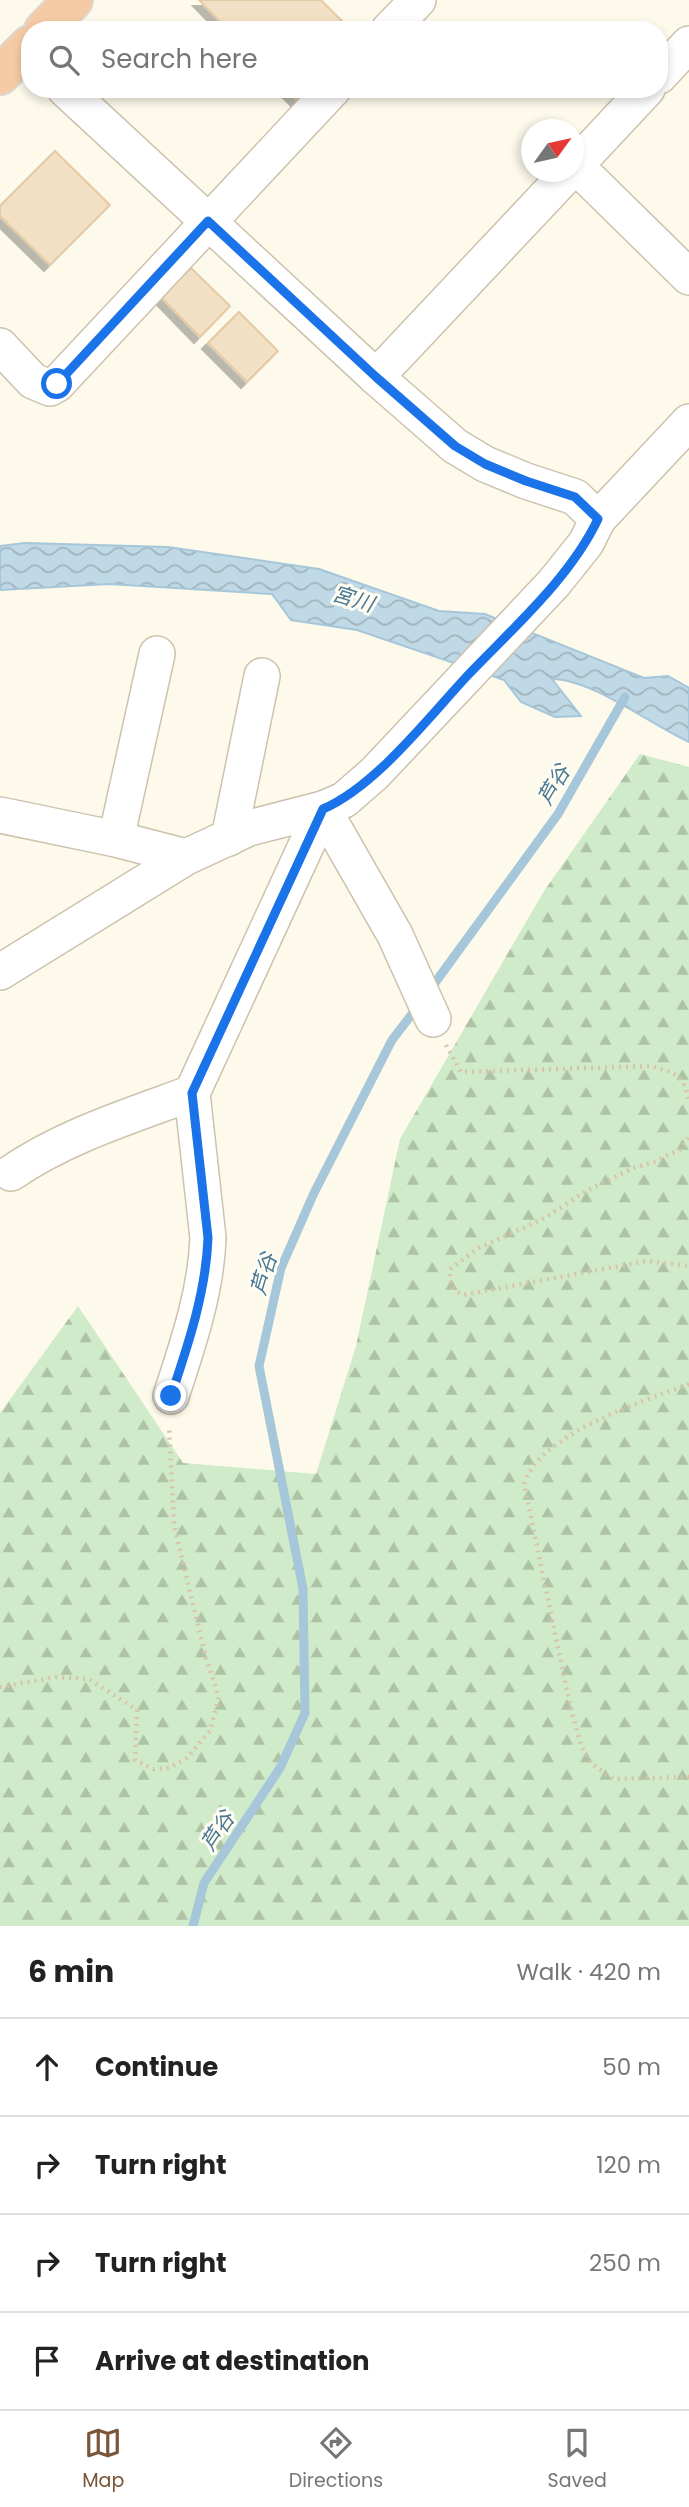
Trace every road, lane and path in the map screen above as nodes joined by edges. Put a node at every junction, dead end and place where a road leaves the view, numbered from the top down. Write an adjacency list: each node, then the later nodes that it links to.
1 (73, 0): 3 (highway)
2 (418, 0): 4 (street)
3 (54, 21)
4 (398, 21)
5 (689, 44): 6 (street)
6 (668, 66)
7 (75, 98): 13 (street)
8 (324, 98): 13 (street)
9 (639, 98): 10 (street)
10 (584, 156)
11 (584, 178): 14 (street)
12 (560, 182): 16 (street)
13 (208, 221): 15 (street); 16 (street)
14 (689, 277)
15 (0, 346)
16 (376, 377): 18 (street)
17 (689, 422): 18 (street)
18 (598, 519): 21 (street)
19 (157, 654): 24 (street)
20 (262, 676): 23 (street)
21 (323, 809): 23 (street); 27 (street); 28 (street)
22 (0, 815): 24 (street)
23 (229, 838): 25 (street)
24 (116, 839): 25 (street)
25 (186, 857): 26 (street)
26 (0, 972)
27 (433, 1019): 29 (path)
28 (192, 1093): 31 (street); 34 (street)
29 (689, 1101)
30 (689, 1138): 32 (path)
31 (11, 1173)
32 (689, 1266)
33 (689, 1384): 36 (path)
34 (171, 1396): 35 (path)
35 (0, 1687)
36 (689, 1777)

